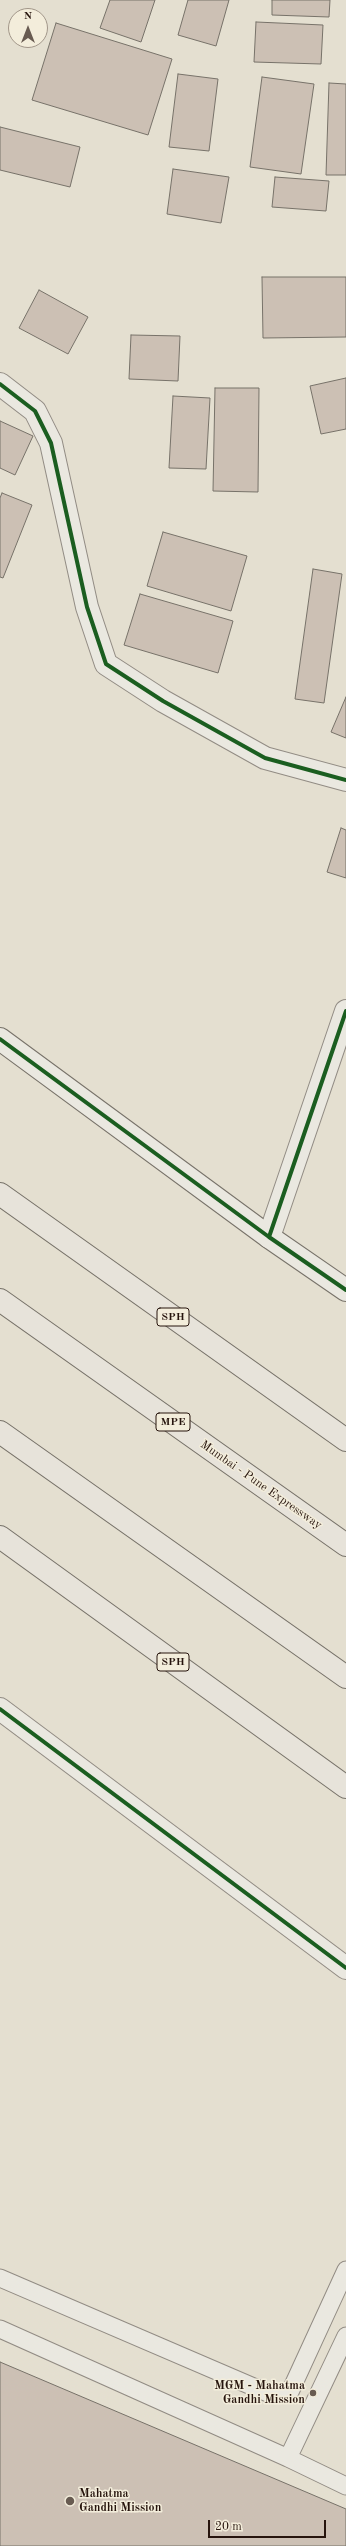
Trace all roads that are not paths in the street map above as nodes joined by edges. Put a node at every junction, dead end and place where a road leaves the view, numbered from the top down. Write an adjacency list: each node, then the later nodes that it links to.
1 (0, 384): 2 (street)
2 (346, 780)
3 (346, 1011): 6 (street)
4 (0, 1039): 6 (street)
5 (0, 1194): 10 (highway, SPH)
6 (269, 1237): 7 (street)
7 (346, 1290)
8 (0, 1300): 12 (highway, Mumbai - Pune Expressway / MPE)
9 (0, 1432): 13 (highway)
10 (346, 1440)
11 (0, 1537): 15 (highway, SPH)
12 (346, 1545)
13 (341, 1674)
14 (0, 1709): 16 (street)
15 (346, 1786)
16 (346, 1968)
17 (346, 2270): 18 (lane)
18 (0, 2278)
19 (0, 2329): 21 (lane)
20 (346, 2336): 21 (lane)
21 (288, 2458): 22 (lane)
22 (346, 2486)

